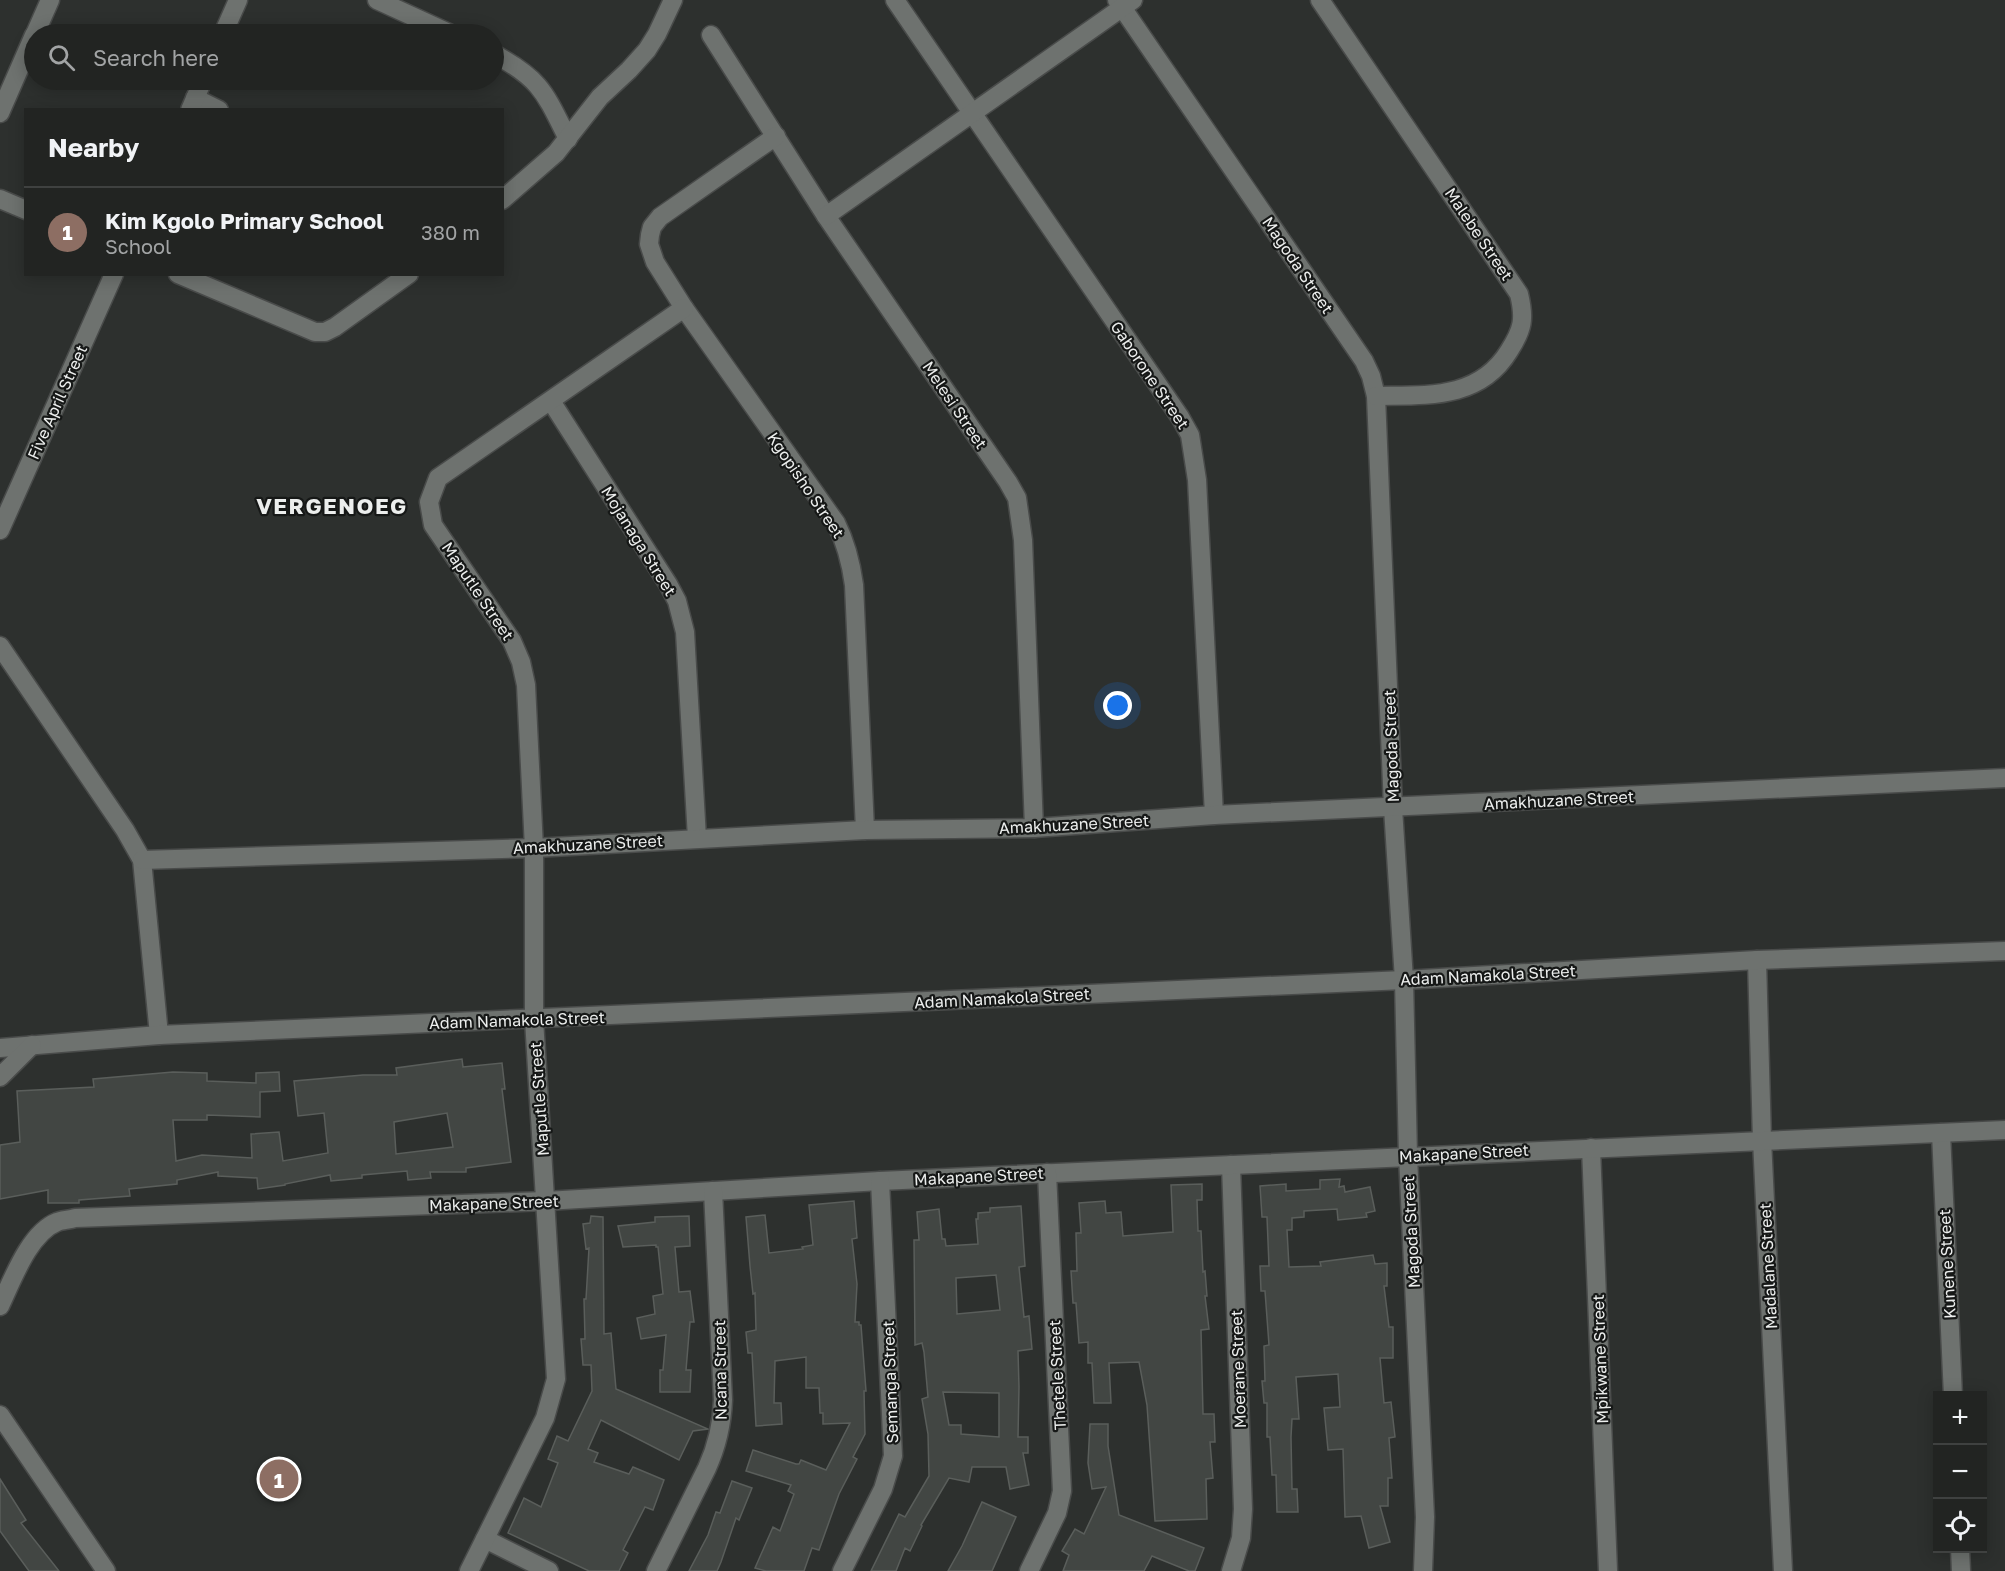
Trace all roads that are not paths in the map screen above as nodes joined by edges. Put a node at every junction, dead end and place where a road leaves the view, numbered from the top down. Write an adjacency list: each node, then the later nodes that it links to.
1 (50, 0): 8 (street)
2 (238, 0): 9 (street)
3 (377, 0): 10 (street)
4 (673, 0): 20 (street)
5 (895, 0): 18 (street, Gaborone Street)
6 (1320, 0): 29 (street, Malebe Street)
7 (1124, 3): 18 (street); 29 (street, Magoda Street)
8 (40, 24)
9 (227, 24)
10 (429, 24)
11 (711, 35): 19 (street, Melesi Street)
12 (24, 60): 17 (street)
13 (504, 60): 20 (street)
14 (199, 90): 15 (street)
15 (193, 104): 16 (street)
16 (210, 108)
17 (0, 113)
18 (971, 113): 24 (street); 35 (street, Gaborone Street)
19 (776, 136): 24 (street, Melesi Street); 28 (street, Kgopisho Street)
20 (568, 139): 21 (street)
21 (504, 198)
22 (0, 199): 23 (street)
23 (24, 209)
24 (826, 216): 36 (street, Melesi Street)
25 (113, 276): 31 (street, Five April Street)
26 (183, 276): 27 (street)
27 (407, 276)
28 (684, 308): 30 (street); 37 (street, Kgopisho Street)
29 (1376, 396): 34 (street, Magoda Street)
30 (551, 401): 38 (street, Mojanaga Street); 39 (street, Maputle Street)
31 (0, 530)
32 (0, 646): 40 (street)
33 (2005, 778): 34 (street, Amakhuzane Street)
34 (1393, 808): 35 (street, Amakhuzane Street); 43 (street, Magoda Street)
35 (1214, 815): 36 (street, Amakhuzane Street)
36 (1034, 828): 37 (street, Amakhuzane Street)
37 (865, 830): 38 (street, Amakhuzane Street)
38 (698, 838): 39 (street, Amakhuzane Street)
39 (534, 848): 40 (street, Amakhuzane Street); 44 (street, Maputle Street)
40 (142, 860): 45 (street)
41 (2005, 951): 42 (street, Adam Namakola Street)
42 (1757, 960): 43 (street, Adam Namakola Street); 51 (street, Madalane Street)
43 (1404, 980): 44 (street, Adam Namakola Street); 53 (street, Magoda Street)
44 (534, 1019): 45 (street, Adam Namakola Street); 58 (street, Maputle Street)
45 (159, 1035): 46 (street, Adam Namakola Street)
46 (32, 1045): 47 (street, Adam Namakola Street); 48 (street)
47 (0, 1048)
48 (0, 1077)
49 (2005, 1130): 50 (street, Makapane Street)
50 (1941, 1133): 51 (street, Makapane Street); 60 (street, Kunene Street)
51 (1762, 1140): 52 (street, Makapane Street); 73 (street, Madalane Street)
52 (1591, 1148): 53 (street, Makapane Street); 72 (street, Mpikwane Street)
53 (1408, 1156): 54 (street, Makapane Street); 71 (street, Magoda Street)
54 (1231, 1165): 55 (street, Makapane Street); 70 (street, Moerane Street)
55 (1047, 1173): 56 (street, Makapane Street); 69 (street, Thetele Street)
56 (880, 1181): 57 (street, Makapane Street); 68 (street, Semanga Street)
57 (713, 1191): 58 (street, Makapane Street); 67 (street, Ncana Street)
58 (546, 1201): 59 (street, Makapane Street); 62 (street, Maputle Street)
59 (0, 1306)
60 (1953, 1391)
61 (0, 1415): 64 (street)
62 (485, 1539): 65 (street, Maputle Street); 66 (street)
63 (1960, 1553): 74 (street)
64 (106, 1571)
65 (469, 1571)
66 (549, 1571)
67 (656, 1571)
68 (842, 1571)
69 (1029, 1571)
70 (1232, 1571)
71 (1424, 1571)
72 (1608, 1571)
73 (1783, 1571)
74 (1961, 1571)

